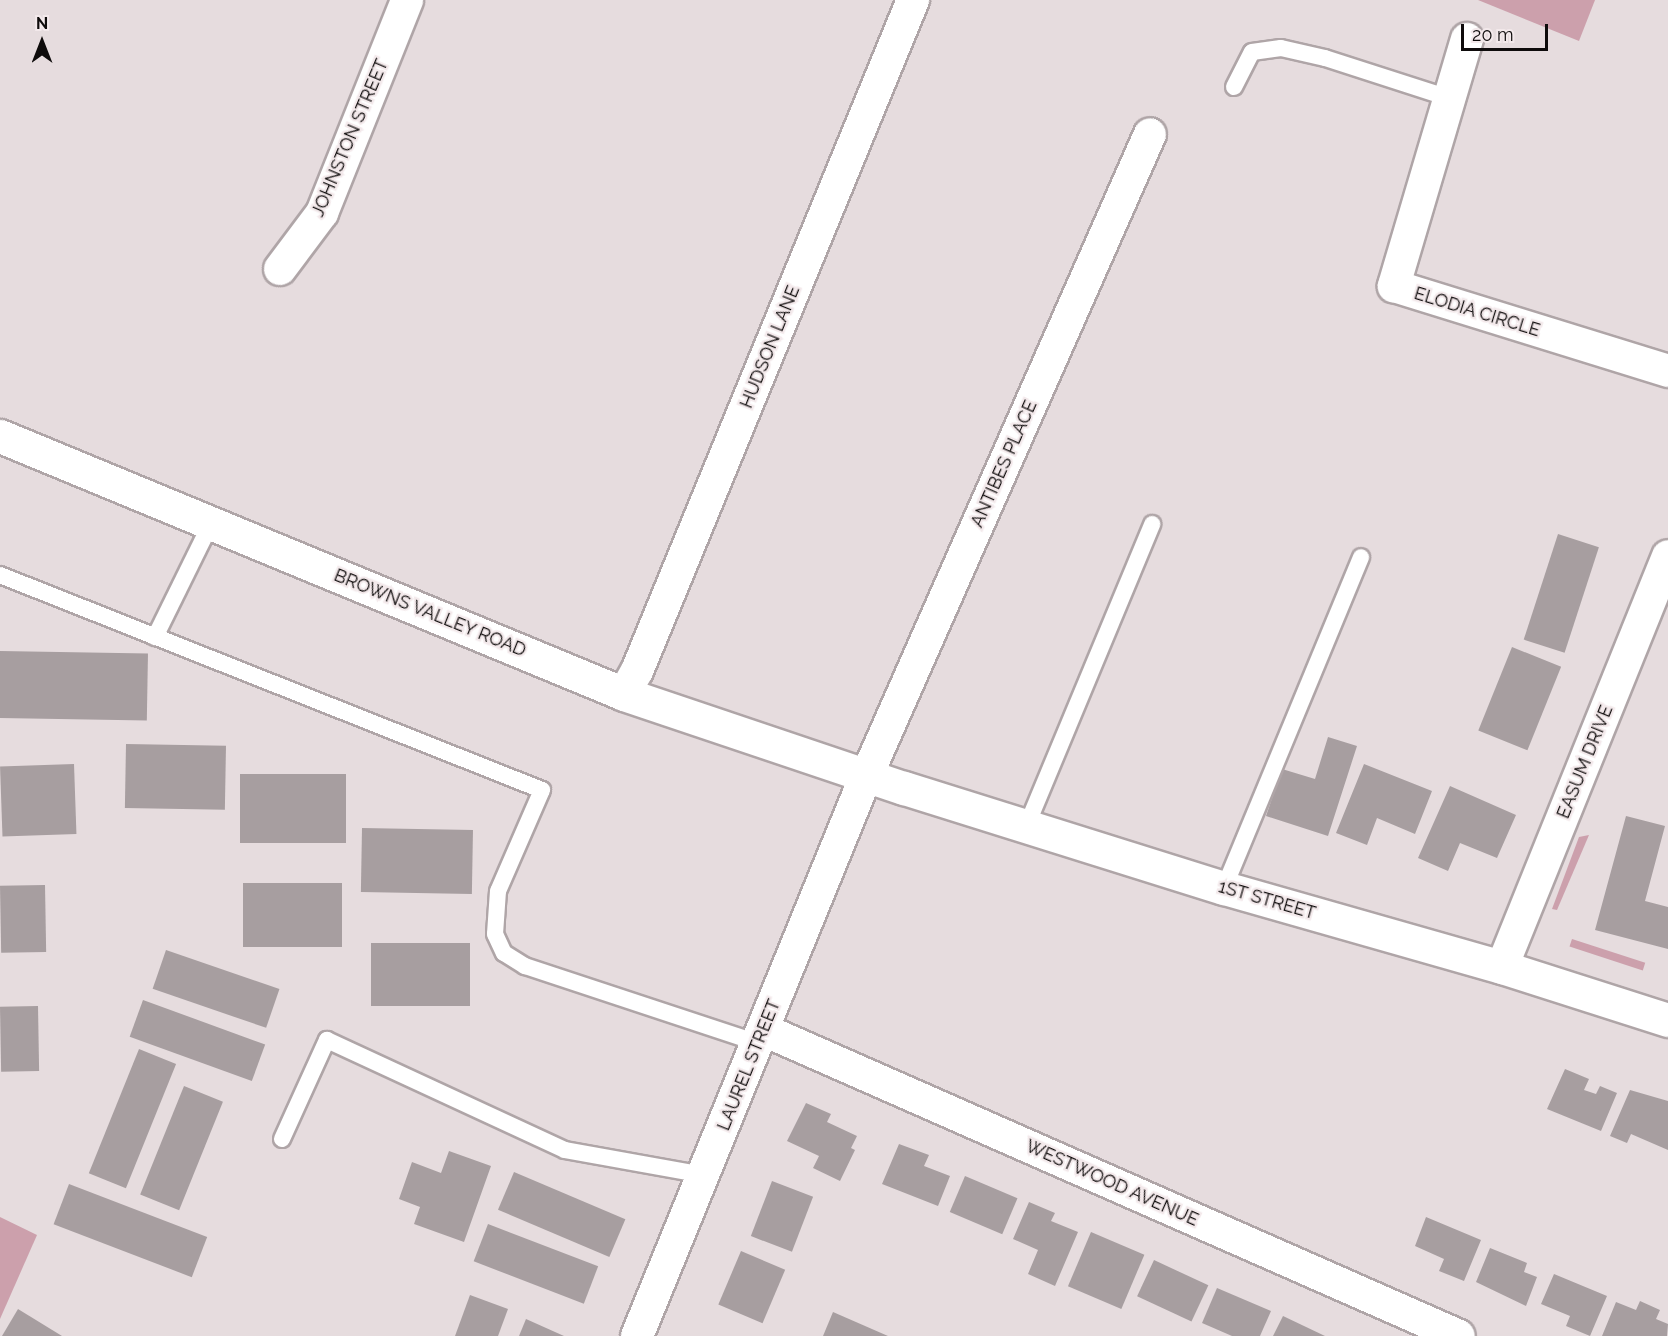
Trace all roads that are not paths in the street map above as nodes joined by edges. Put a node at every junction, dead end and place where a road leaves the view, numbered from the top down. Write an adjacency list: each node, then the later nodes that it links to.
1 (407, 0): 7 (street, JOHNSTON STREET)
2 (913, 0): 16 (street, HUDSON LANE)
3 (1467, 39): 5 (street, ELODIA CIRCLE)
4 (1234, 87): 5 (lane)
5 (1449, 98): 8 (street, ELODIA CIRCLE)
6 (1150, 134): 17 (street, ANTIBES PLACE)
7 (280, 269)
8 (1668, 371)
9 (0, 436): 10 (main road, BROWNS VALLEY ROAD)
10 (211, 523): 15 (lane); 16 (main road, BROWNS VALLEY ROAD)
11 (1152, 524): 18 (lane)
12 (1668, 556): 20 (street, EASUM DRIVE)
13 (1361, 558): 19 (lane)
14 (0, 575): 15 (lane)
15 (154, 637): 22 (lane)
16 (624, 693): 17 (main road, BROWNS VALLEY ROAD)
17 (863, 784): 18 (main road, 1ST STREET); 22 (street, LAUREL STREET)
18 (1027, 825): 19 (main road, 1ST STREET)
19 (1224, 888): 20 (main road, 1ST STREET)
20 (1502, 967): 21 (main road, 1ST STREET)
21 (1668, 1020)
22 (761, 1036): 24 (street, LAUREL STREET); 26 (street, WESTWOOD AVENUE)
23 (282, 1139): 24 (lane)
24 (704, 1175): 25 (street, LAUREL STREET)
25 (640, 1335)
26 (1459, 1336)

